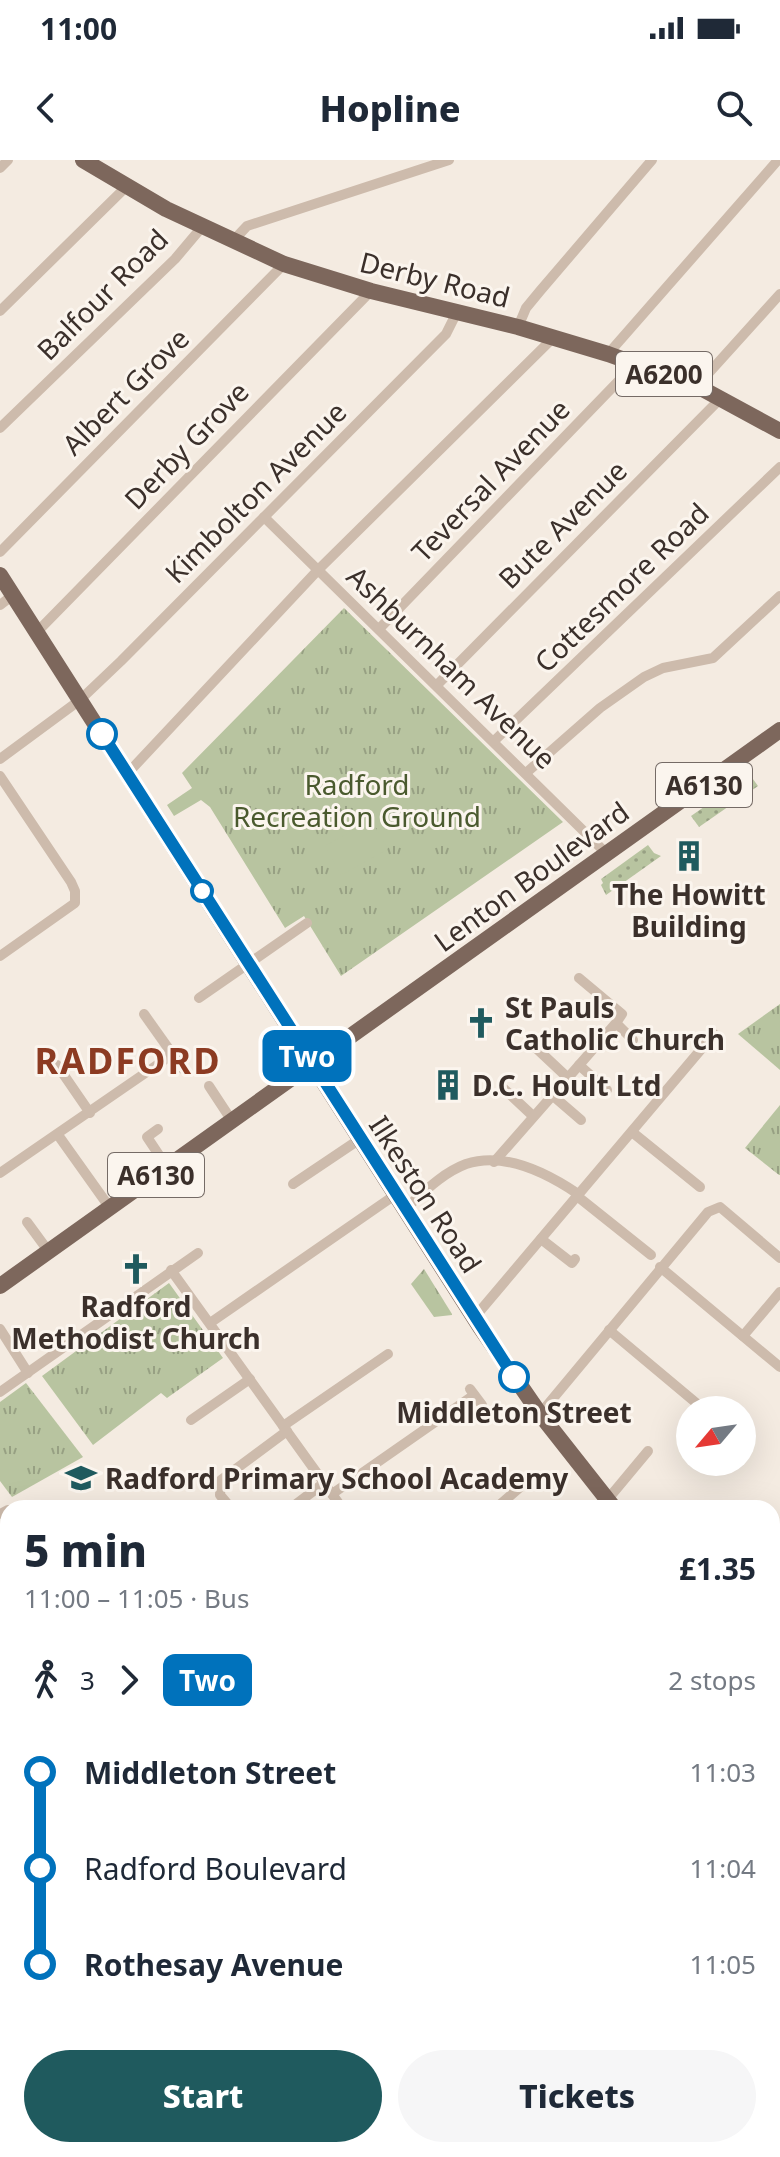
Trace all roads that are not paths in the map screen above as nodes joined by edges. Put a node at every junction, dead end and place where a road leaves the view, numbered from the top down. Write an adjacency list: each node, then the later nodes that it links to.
1 (8, 160): 6 (street)
2 (83, 160): 7 (main road, Derby Road / A6200)
3 (449, 160): 9 (street)
4 (652, 160): 15 (street)
5 (778, 160): 17 (street)
6 (0, 168)
7 (126, 187): 8 (main road, Derby Road / A6200); 13 (street)
8 (202, 227): 9 (main road, Derby Road / A6200); 21 (street, Balfour Road)
9 (233, 241): 10 (main road, Derby Road / A6200)
10 (284, 264): 11 (main road, Derby Road / A6200); 25 (street, Albert Grove)
11 (371, 291): 14 (main road, Derby Road / A6200); 31 (street, Derby Grove)
12 (780, 294): 19 (street)
13 (0, 311)
14 (457, 312): 15 (main road, Derby Road / A6200); 24 (street, Kimbolton Avenue)
15 (518, 327): 16 (main road, Derby Road / A6200)
16 (554, 337): 17 (main road, Derby Road / A6200); 26 (street)
17 (608, 354): 18 (main road, Derby Road / A6200)
18 (636, 363): 19 (main road, Derby Road / A6200); 30 (street, Teversal Avenue)
19 (697, 386): 20 (main road, Derby Road / A6200)
20 (721, 398): 22 (main road, Derby Road / A6200); 32 (street, Bute Avenue)
21 (0, 428)
22 (780, 431)
23 (780, 467): 35 (street, Cottesmore Road)
24 (264, 517): 26 (street, Ashburnham Avenue); 33 (street, Kimbolton Avenue)
25 (0, 552)
26 (318, 570): 30 (street, Ashburnham Avenue); 38 (street)
27 (0, 575): 29 (main road, Ilkeston Road)
28 (780, 596): 37 (street)
29 (6, 600): 31 (main road, Ilkeston Road)
30 (379, 629): 32 (street, Ashburnham Avenue)
31 (36, 633): 33 (main road, Ilkeston Road)
32 (437, 685): 35 (street, Ashburnham Avenue)
33 (80, 700): 36 (street, Kimbolton Avenue); 38 (main road, Ilkeston Road)
34 (780, 730): 40 (main road, Lenton Boulevard / A6130)
35 (494, 741): 37 (street, Ashburnham Avenue)
36 (0, 759)
37 (526, 773): 40 (street, Ashburnham Avenue)
38 (127, 774): 43 (main road, Ilkeston Road)
39 (0, 776): 42 (street)
40 (606, 853): 52 (main road, Lenton Boulevard / A6130)
41 (307, 923): 43 (street)
42 (0, 956)
43 (248, 963): 45 (street); 52 (main road, Ilkeston Road)
44 (579, 978): 47 (street)
45 (199, 998)
46 (144, 1014): 51 (street)
47 (616, 1023): 49 (street); 53 (street)
48 (714, 1034): 66 (street)
49 (633, 1040)
50 (536, 1048): 56 (street)
51 (173, 1054): 54 (street); 61 (street)
52 (312, 1064): 64 (main road, A6130); 68 (main road, Ilkeston Road)
53 (579, 1065): 56 (street); 59 (street)
54 (183, 1069)
55 (58, 1073): 61 (street)
56 (568, 1078): 60 (street)
57 (209, 1086): 64 (street)
58 (503, 1088): 62 (street)
59 (607, 1090)
60 (552, 1095): 62 (street); 63 (street)
61 (90, 1113): 67 (street)
62 (533, 1116): 69 (street)
63 (581, 1120)
64 (232, 1121): 71 (main road, A6130)
65 (158, 1129): 71 (street)
66 (632, 1132): 75 (street); 77 (street)
67 (58, 1135): 70 (street); 78 (street)
68 (360, 1139): 72 (street); 76 (main road, Ilkeston Road)
69 (494, 1162): 77 (street); 79 (street)
70 (2, 1167)
71 (167, 1167): 78 (main road, A6130)
72 (316, 1168): 73 (street); 74 (street)
73 (324, 1179)
74 (293, 1184)
75 (700, 1187)
76 (395, 1195): 79 (main road, Ilkeston Road); 92 (street)
77 (578, 1195): 81 (street); 84 (street)
78 (110, 1208): 82 (main road, A6130)
79 (405, 1209): 91 (main road, Ilkeston Road)
80 (27, 1222): 82 (street)
81 (541, 1239): 86 (street); 91 (street)
82 (49, 1252): 89 (main road, A6130)
83 (198, 1253): 88 (street)
84 (651, 1255)
85 (780, 1258): 87 (street)
86 (573, 1261)
87 (660, 1267): 94 (street); 95 (street)
88 (171, 1270): 92 (street); 98 (street)
89 (0, 1286)
90 (780, 1292): 95 (street)
91 (474, 1318): 103 (main road, Ilkeston Road)
92 (210, 1323): 99 (street)
93 (0, 1329): 98 (street)
94 (609, 1330): 101 (street); 103 (street)
95 (743, 1336): 97 (street)
96 (388, 1354): 105 (street)
97 (780, 1367)
98 (28, 1373): 100 (street)
99 (250, 1379): 104 (street); 105 (street)
100 (0, 1392)
101 (688, 1396)
102 (482, 1405): 109 (street)
103 (540, 1414): 114 (main road, Ilkeston Road)
104 (191, 1420)
105 (285, 1428): 107 (street); 110 (street)
106 (648, 1451): 115 (street)
107 (324, 1483): 109 (street); 111 (street)
108 (525, 1483): 113 (street)
109 (332, 1494): 112 (street)
110 (224, 1500)
111 (302, 1500)
112 (336, 1500)
113 (505, 1500)
114 (608, 1500)
115 (614, 1500)

